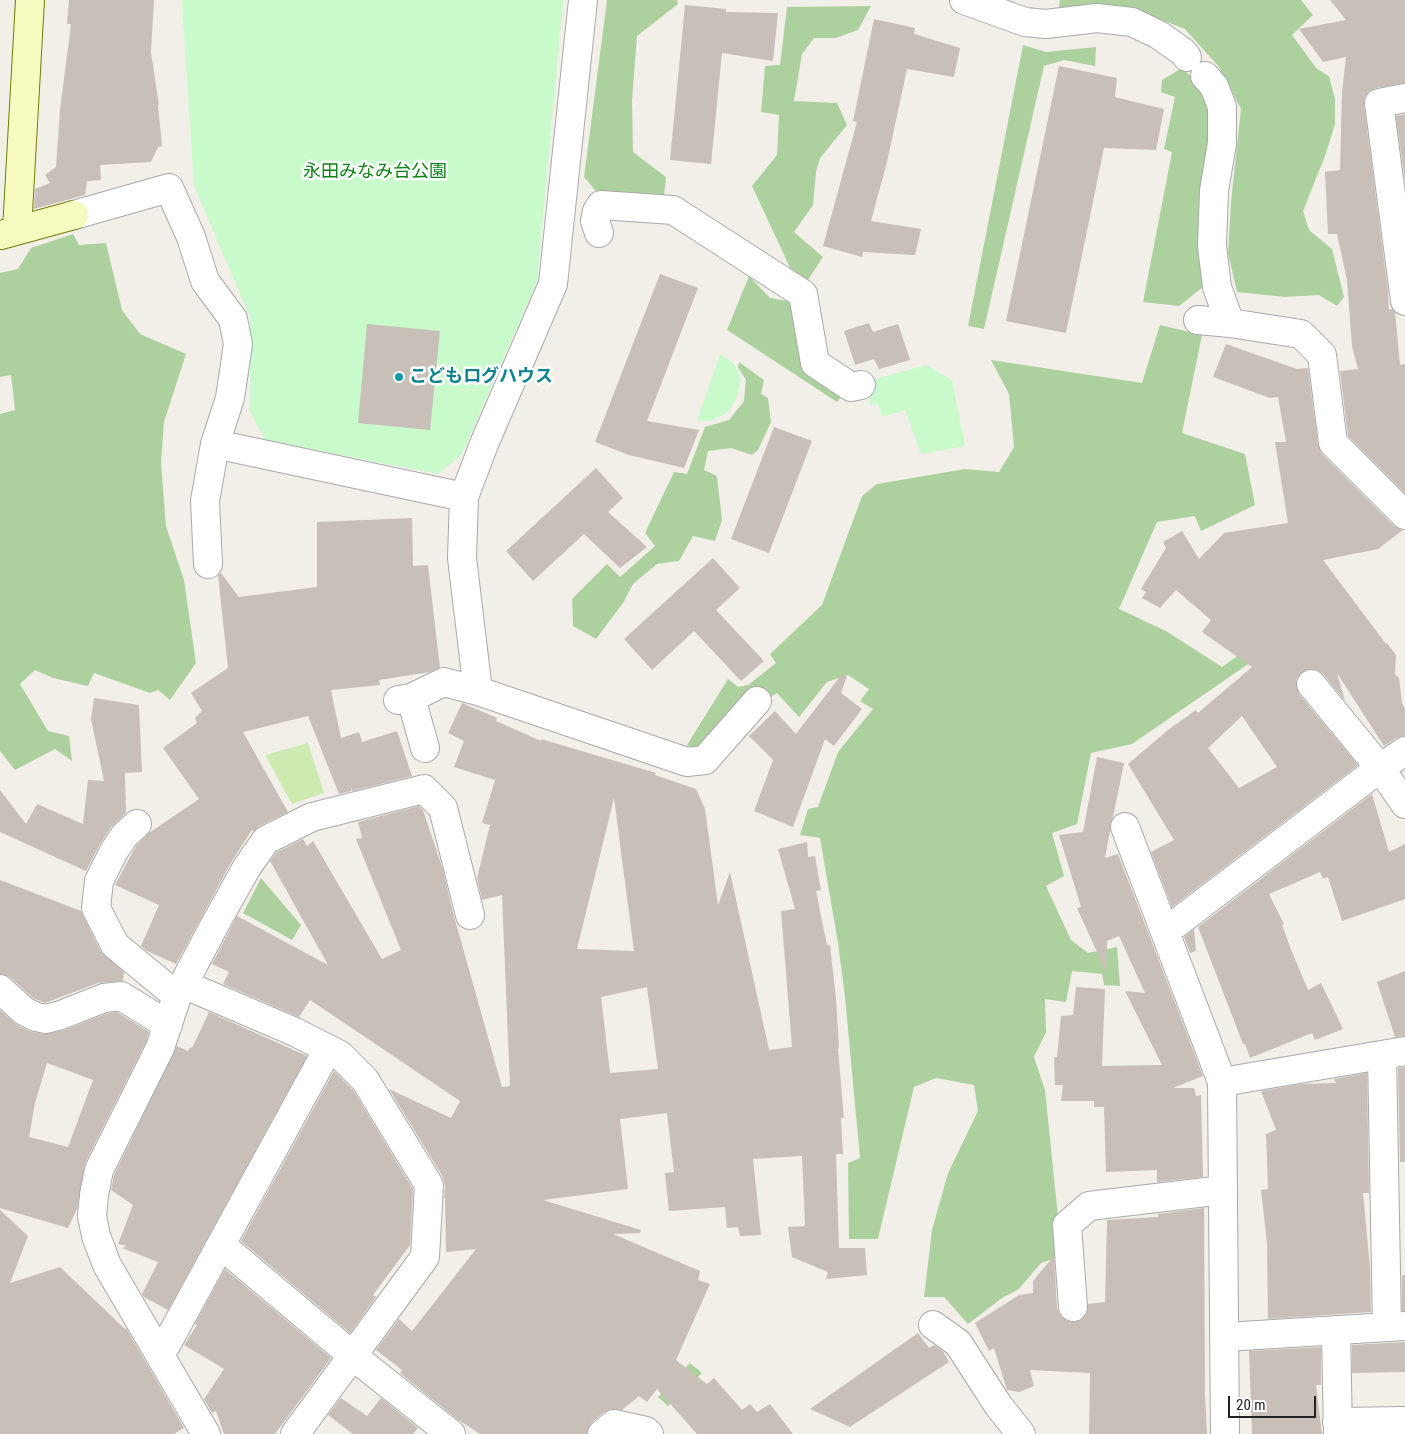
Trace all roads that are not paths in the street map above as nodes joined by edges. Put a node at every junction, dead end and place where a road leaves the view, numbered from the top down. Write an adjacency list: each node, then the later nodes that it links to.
1 (30, 0): 5 (street)
2 (583, 0): 12 (street)
3 (964, 0): 9 (street)
4 (1405, 98): 7 (street)
5 (8, 233): 11 (street)
6 (599, 233): 10 (street)
7 (1405, 301)
8 (1198, 320): 9 (street)
9 (1230, 323): 13 (street)
10 (861, 385)
11 (215, 444): 12 (street); 14 (street)
12 (464, 497): 16 (street)
13 (1405, 515)
14 (208, 564)
15 (1311, 684): 20 (street)
16 (478, 691): 17 (street); 18 (street)
17 (757, 701)
18 (425, 748)
19 (1405, 751): 20 (street)
20 (1380, 768): 21 (street); 25 (street)
21 (1405, 804)
22 (137, 824): 27 (street)
23 (1126, 827): 25 (street)
24 (470, 915): 27 (street)
25 (1165, 932): 31 (street)
26 (0, 988): 28 (street)
27 (180, 990): 28 (street); 29 (street)
28 (168, 1025): 39 (street)
29 (328, 1049): 33 (street); 40 (street)
30 (1393, 1053): 31 (street); 36 (street)
31 (1222, 1082): 32 (street)
32 (1223, 1190): 34 (street); 38 (street)
33 (220, 1245): 39 (street); 40 (street)
34 (1073, 1308)
35 (933, 1325): 48 (street)
36 (1396, 1326): 37 (street)
37 (1336, 1330): 38 (street); 42 (street)
38 (1225, 1337): 49 (street)
39 (160, 1356): 43 (street)
40 (353, 1356): 44 (street); 45 (street)
41 (1405, 1421): 42 (street)
42 (1338, 1428)
43 (206, 1434)
44 (295, 1434)
45 (451, 1434)
46 (602, 1434): 47 (street)
47 (649, 1434)
48 (1021, 1434)
49 (1226, 1434)

